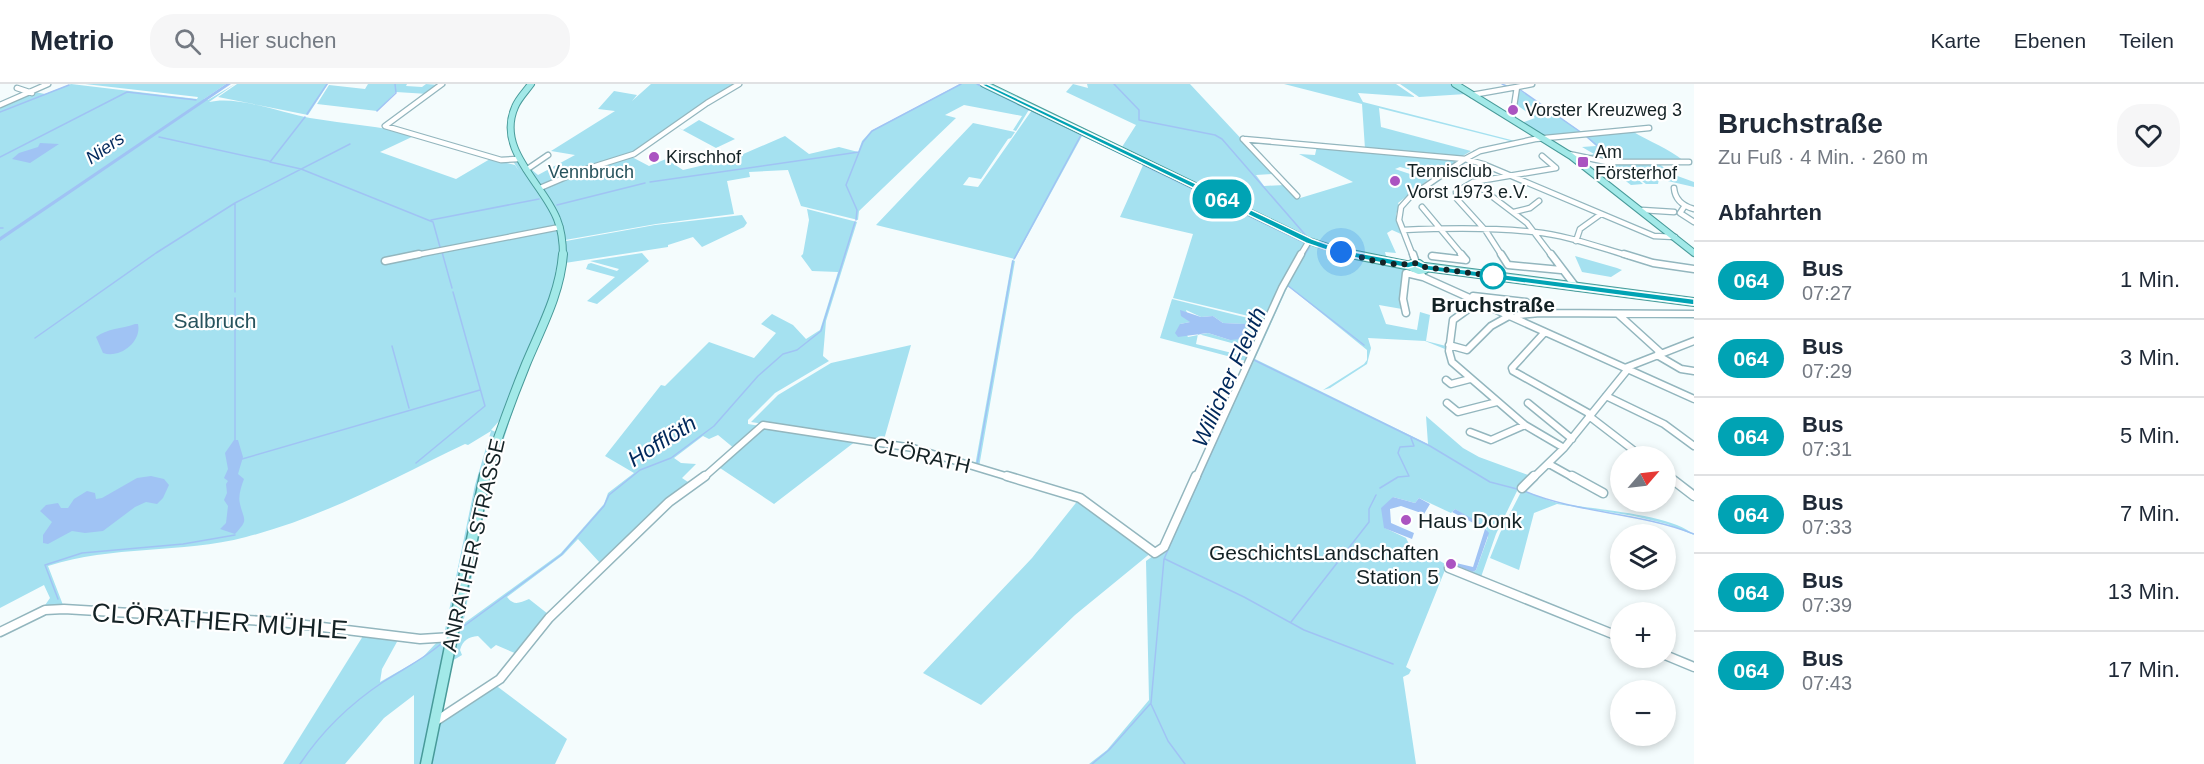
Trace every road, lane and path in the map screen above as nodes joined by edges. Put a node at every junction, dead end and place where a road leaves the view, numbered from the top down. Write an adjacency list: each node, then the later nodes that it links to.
1 (48, 84): 10 (street)
2 (442, 84): 19 (street)
3 (531, 84): 19 (main road, ANRATHER STRASSE)
4 (739, 84): 25 (street)
5 (984, 84): 43 (main road)
6 (1455, 84): 11 (main road)
7 (1532, 84): 8 (street)
8 (1517, 87): 11 (street); 13 (street)
9 (17, 88): 10 (street)
10 (32, 93): 12 (street)
11 (1472, 95): 13 (main road)
12 (1, 103)
13 (1512, 119): 15 (main road)
14 (1649, 128): 15 (street)
15 (1545, 139): 16 (main road); 20 (street)
16 (1569, 154): 21 (street); 32 (main road)
17 (548, 155): 22 (street)
18 (1542, 156): 23 (street)
19 (518, 159): 22 (main road, ANRATHER STRASSE)
20 (1465, 159): 23 (street); 27 (street); 39 (street)
21 (1689, 162)
22 (526, 170): 25 (main road, ANRATHER STRASSE)
23 (1509, 175): 24 (street); 35 (street)
24 (1473, 182): 33 (street); 40 (street)
25 (540, 188): 37 (main road, ANRATHER STRASSE)
26 (1674, 188): 30 (street)
27 (1297, 196)
28 (1539, 201): 33 (street)
29 (1422, 207): 38 (street)
30 (1684, 207): 31 (street); 36 (street)
31 (1694, 209)
32 (1642, 210): 34 (street); 42 (main road)
33 (1514, 212): 41 (street)
34 (1674, 212)
35 (1601, 214): 42 (street); 44 (street)
36 (1694, 222)
37 (560, 227): 48 (street); 90 (main road, ANRATHER STRASSE)
38 (1440, 228): 39 (street); 40 (street); 47 (street)
39 (1402, 230): 49 (street)
40 (1486, 231): 41 (street); 51 (street)
41 (1534, 232): 44 (street); 51 (street)
42 (1675, 237): 45 (main road)
43 (1309, 241): 49 (main road); 93 (street, CLÖRATH)
44 (1576, 241): 50 (street)
45 (1690, 247): 46 (main road)
46 (1694, 253)
47 (1432, 256)
48 (385, 261)
49 (1419, 269): 52 (main road); 53 (street); 55 (street)
50 (1694, 269)
51 (1561, 270): 52 (street)
52 (1576, 287): 54 (main road)
53 (1475, 299): 56 (street); 59 (street); 62 (street)
54 (1694, 302)
55 (1405, 310)
56 (1540, 314): 57 (street); 59 (street)
57 (1618, 314): 58 (street); 63 (street)
58 (1694, 314)
59 (1512, 317): 60 (street); 62 (street)
60 (1545, 332): 64 (street); 75 (street)
61 (1694, 341): 63 (street)
62 (1449, 345): 66 (street)
63 (1659, 354): 64 (street); 65 (street)
64 (1626, 369): 69 (street); 70 (street)
65 (1694, 371)
66 (1470, 379): 67 (street); 72 (street)
67 (1446, 380)
68 (1694, 393): 69 (street)
69 (1685, 395): 71 (street)
70 (1606, 396): 75 (street); 80 (street)
71 (1694, 399)
72 (1497, 402): 73 (street); 76 (street)
73 (1447, 403)
74 (1528, 403): 78 (street)
75 (1590, 415): 78 (street); 79 (street)
76 (1525, 425): 77 (street); 81 (street)
77 (1470, 432)
78 (1572, 439): 81 (street)
79 (1629, 446)
80 (1694, 446)
81 (1564, 448): 82 (street)
82 (1549, 464): 84 (street); 85 (street)
83 (1676, 482): 86 (street)
84 (1522, 488)
85 (1603, 493)
86 (1694, 496)
87 (1449, 568): 89 (street)
88 (0, 632): 90 (street, CLÖRATHER MÜHLE)
89 (1610, 633)
90 (448, 637): 93 (main road, ANRATHER STRASSE)
91 (1676, 660): 92 (street)
92 (1694, 667)
93 (436, 721): 94 (main road, ANRATHER STRASSE)
94 (426, 764)

